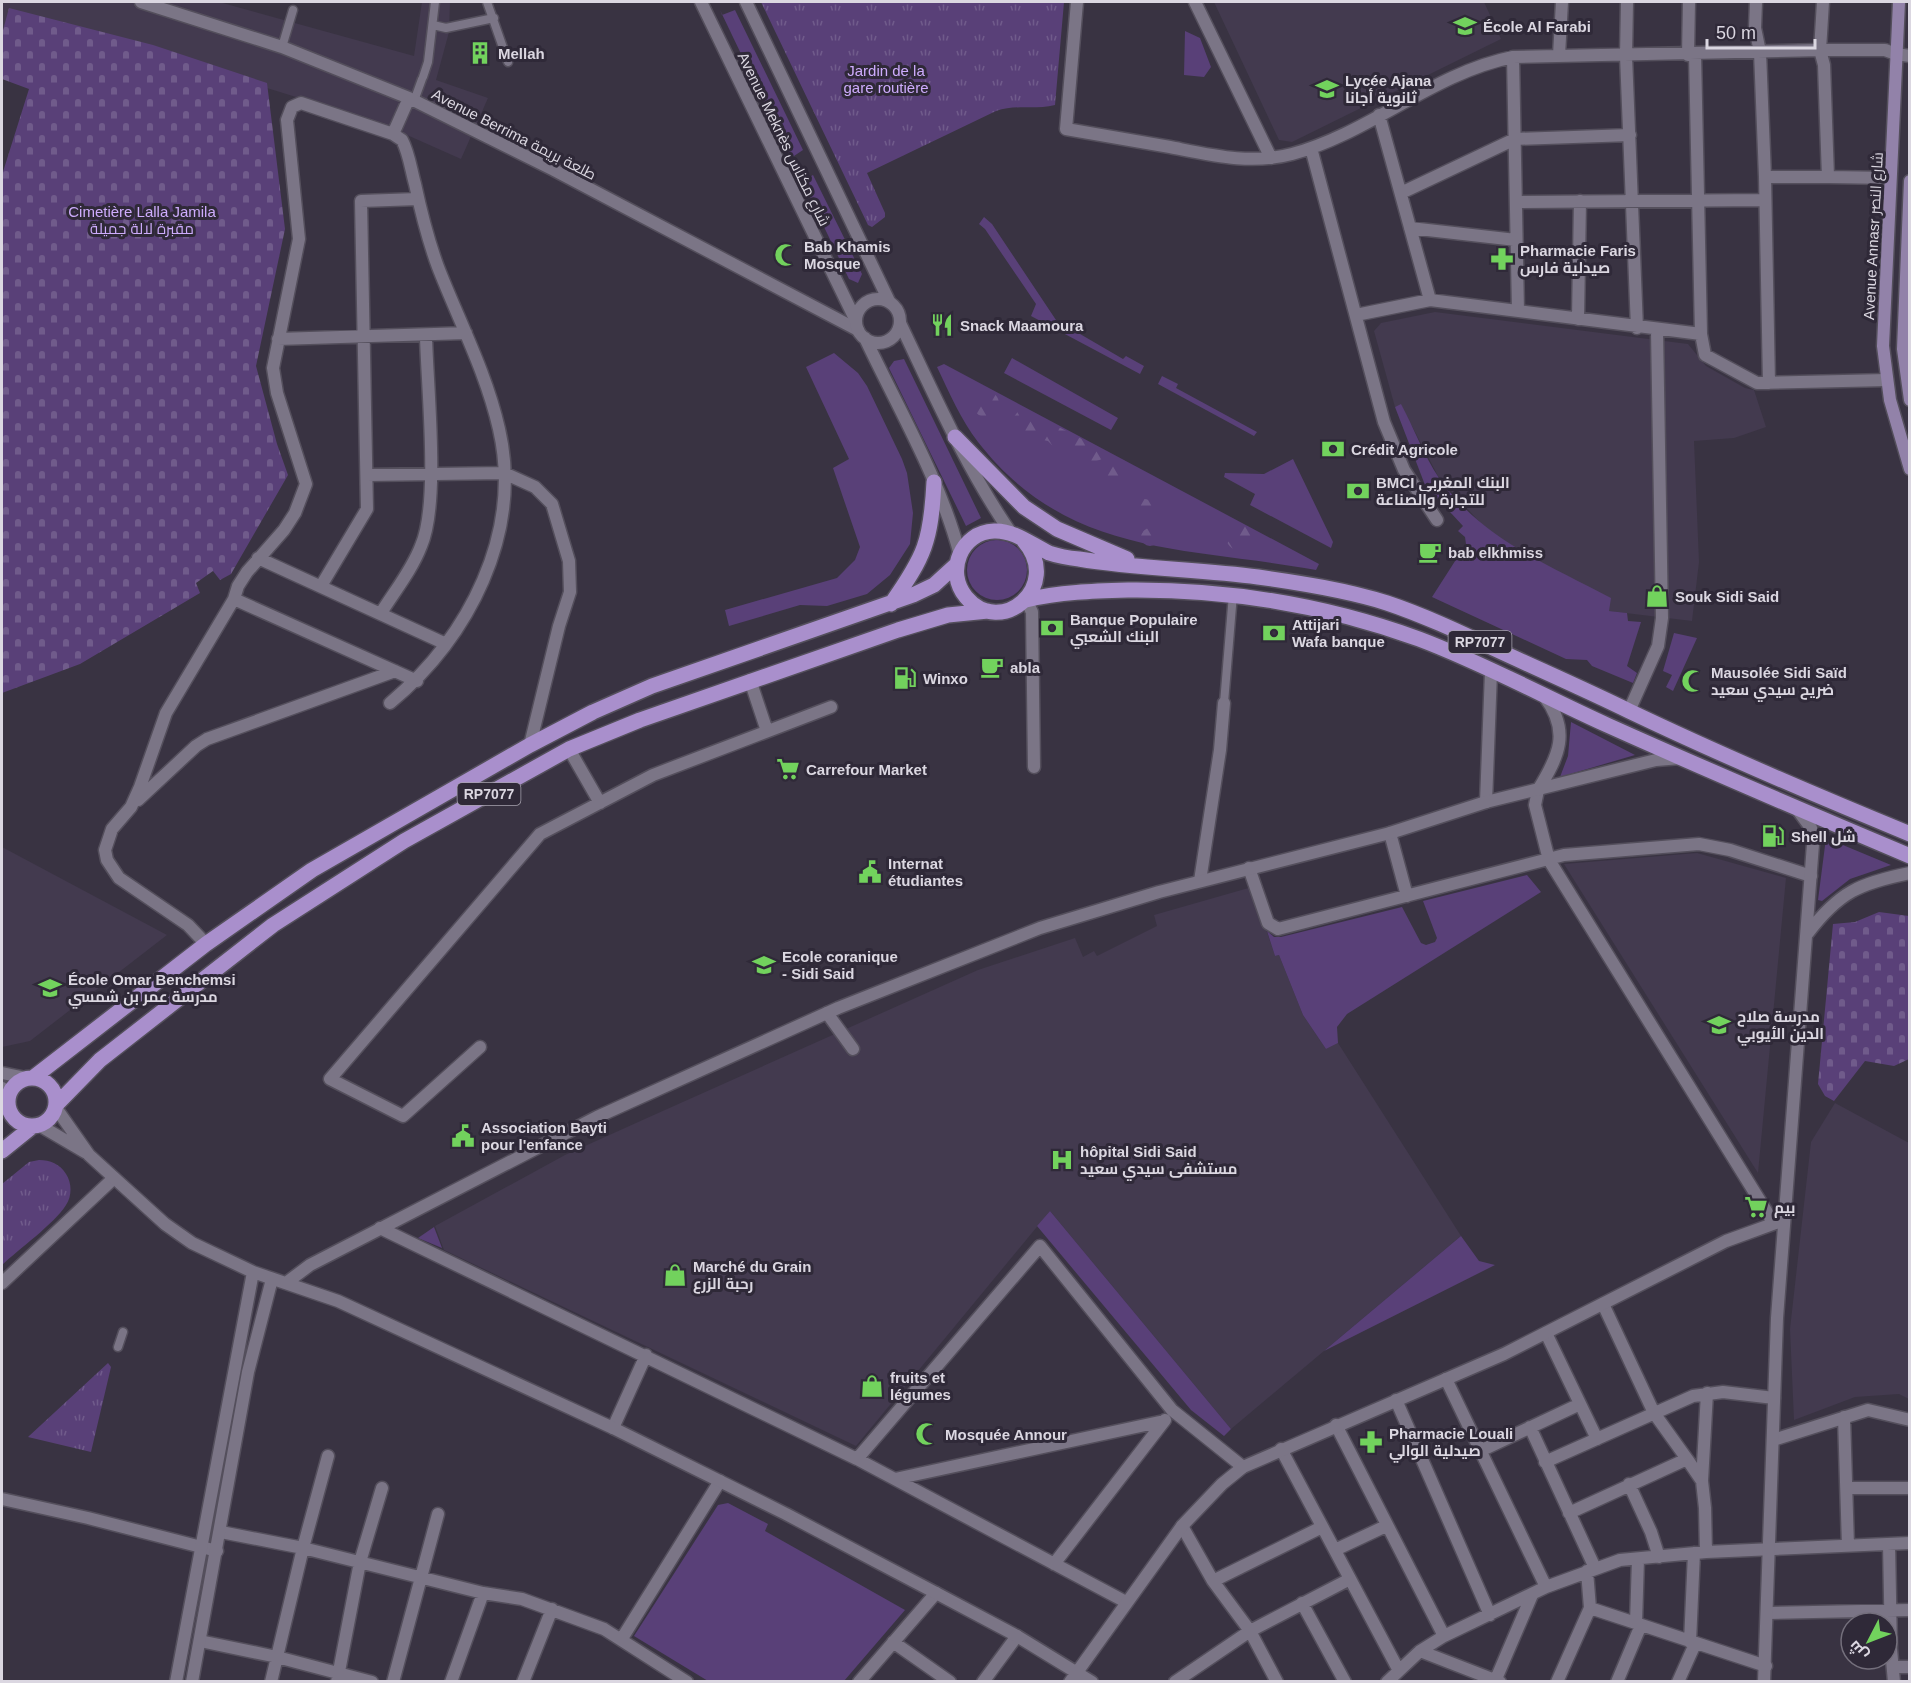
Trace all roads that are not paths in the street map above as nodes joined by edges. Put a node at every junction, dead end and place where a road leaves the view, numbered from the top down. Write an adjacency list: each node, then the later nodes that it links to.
1 (141, 2): 14 (street, Avenue Berrima طلعة بريمة)
2 (435, 2): 17 (street)
3 (487, 2): 16 (street)
4 (701, 2): 55 (street, Avenue Meknès شارع مكناس)
5 (746, 2): 49 (street, Avenue Meknès شارع مكناس)
6 (1077, 2): 34 (street)
7 (1195, 2): 34 (street)
8 (1562, 2): 23 (street)
9 (1627, 2): 24 (street)
10 (1689, 2): 22 (street)
11 (1756, 2): 20 (street)
12 (1823, 2): 19 (street)
13 (1899, 2): 21 (main road, Avenue Annasr شارع النصر)
14 (158, 4): 18 (street, Avenue Berrima طلعة بريمة)
15 (293, 10): 18 (street)
16 (494, 18): 17 (street); 27 (street)
17 (434, 25): 28 (street)
18 (282, 47): 28 (street, Avenue Berrima طلعة بريمة)
19 (1820, 50): 20 (street); 21 (street); 36 (street)
20 (1760, 52): 22 (street); 35 (street)
21 (1896, 54): 25 (street); 37 (main road, Avenue Annasr شارع النصر)
22 (1692, 55): 24 (street); 44 (street)
23 (1559, 56): 24 (street); 26 (street)
24 (1626, 56): 31 (street)
25 (1910, 56)
26 (1513, 57): 29 (street); 32 (street)
27 (508, 62)
28 (412, 100): 30 (street); 55 (street, Avenue Berrima طلعة بريمة)
29 (1379, 115): 33 (street); 39 (street)
30 (393, 134): 40 (street); 61 (street)
31 (1630, 135): 32 (street); 43 (street)
32 (1515, 139): 39 (street); 45 (street)
33 (1311, 148): 34 (street); 51 (street)
34 (1270, 158)
35 (1765, 177): 36 (street); 41 (street)
36 (1828, 177): 37 (street)
37 (1890, 178): 62 (main road, Avenue Annasr شارع النصر)
38 (1910, 181): 64 (main road)
39 (1401, 193): 46 (street)
40 (418, 199): 57 (street); 60 (street)
41 (1764, 200): 44 (street); 63 (street)
42 (1580, 201): 43 (street); 45 (street); 52 (street)
43 (1633, 201): 44 (street); 54 (street)
44 (1700, 201): 58 (street)
45 (1516, 202): 47 (street)
46 (1410, 228): 47 (street); 48 (street)
47 (1516, 240): 50 (street)
48 (1430, 300): 50 (street); 51 (street)
49 (889, 301): 53 (street); 55 (street)
50 (1518, 311): 52 (street)
51 (1356, 315): 71 (street)
52 (1578, 319): 54 (street)
53 (900, 322): 55 (street); 65 (street)
54 (1637, 328): 56 (street)
55 (860, 330): 70 (street, Avenue Meknès شارع مكناس)
56 (1657, 331): 58 (street); 93 (street)
57 (466, 333): 59 (street); 67 (street)
58 (1701, 334): 63 (street)
59 (426, 336): 60 (street); 69 (street)
60 (363, 337): 61 (street); 68 (street)
61 (278, 339): 74 (street)
62 (1887, 380): 63 (street); 66 (main road, Avenue Annasr شارع النصر)
63 (1769, 383)
64 (1910, 400)
65 (955, 437): 72 (street); 76 (main road)
66 (1910, 469)
67 (504, 472): 69 (street); 84 (street); 95 (street)
68 (367, 475): 69 (street); 77 (street)
69 (430, 475): 83 (street)
70 (934, 482): 75 (street, Avenue Meknès شارع مكناس); 81 (main road)
71 (1437, 520)
72 (1011, 533): 73 (main road, RP7077); 75 (main road, RP7077)
73 (1024, 541): 76 (main road, RP7077); 80 (main road)
74 (258, 558): 77 (street); 79 (street)
75 (958, 559): 81 (main road, RP7077); 82 (main road)
76 (1141, 565): 93 (main road, RP7077)
77 (321, 586): 83 (street)
78 (1233, 594): 80 (main road, RP7077); 86 (main road, RP7077); 90 (street)
79 (234, 599): 85 (street); 102 (street)
80 (1026, 600): 82 (main road, RP7077); 98 (street)
81 (891, 604): 95 (main road, RP7077)
82 (988, 611): 87 (main road, RP7077)
83 (381, 613): 84 (street)
84 (446, 644): 88 (street)
85 (395, 671): 88 (street); 102 (street)
86 (1491, 672): 89 (main road, RP7077); 100 (street)
87 (750, 680): 94 (street); 96 (main road, RP7077)
88 (417, 681): 91 (street)
89 (1544, 696): 97 (main road, RP7077); 99 (street)
90 (1224, 702): 111 (street)
91 (390, 703)
92 (831, 707): 94 (street)
93 (1629, 711): 105 (main road, RP7077)
94 (766, 731): 101 (street)
95 (530, 745): 114 (main road, RP7077)
96 (569, 749): 101 (street); 121 (main road, RP7077)
97 (1682, 758): 99 (street); 103 (main road, RP7077)
98 (1034, 766)
99 (1538, 790): 100 (street); 107 (street)
100 (1485, 802): 104 (street)
101 (600, 803): 116 (street)
102 (130, 807): 114 (street)
103 (1797, 809): 106 (main road, RP7077); 110 (street)
104 (1390, 833): 108 (street); 112 (street)
105 (1910, 834)
106 (1910, 856)
107 (1549, 860): 110 (street); 112 (street); 126 (street)
108 (1249, 868): 111 (street); 112 (street)
109 (1910, 873): 113 (street)
110 (1811, 876): 113 (street)
111 (1200, 881): 115 (street)
112 (1407, 896)
113 (1807, 934): 126 (street)
114 (206, 944): 119 (main road, RP7077)
115 (827, 1013): 117 (street); 127 (street)
116 (480, 1047)
117 (853, 1049)
118 (2, 1073): 119 (street)
119 (30, 1077): 120 (main road, RP7077); 121 (main road)
120 (5, 1096): 122 (main road, RP7077)
121 (56, 1106): 122 (main road, RP7077); 124 (street)
122 (36, 1126): 123 (main road, RP7077); 124 (street)
123 (2, 1151)
124 (90, 1155): 125 (street)
125 (114, 1178): 128 (street); 130 (street)
126 (1778, 1221): 132 (street); 139 (street)
127 (380, 1228): 131 (street); 136 (street)
128 (253, 1272): 129 (street); 176 (street)
129 (272, 1279): 131 (street); 172 (street)
130 (2, 1283)
131 (286, 1283): 149 (street)
132 (1603, 1304): 134 (street); 143 (street)
133 (123, 1332): 135 (street)
134 (1546, 1332): 137 (street); 141 (street)
135 (118, 1347)
136 (646, 1355): 149 (street); 155 (street)
137 (1446, 1378): 140 (street); 153 (street)
138 (1707, 1393): 139 (street); 143 (street); 161 (street)
139 (1774, 1398): 151 (street)
140 (1395, 1400): 147 (street); 201 (street)
141 (1580, 1404): 148 (street); 150 (street)
142 (1172, 1410): 146 (street); 155 (street); 158 (street)
143 (1654, 1413): 150 (street); 156 (street)
144 (1844, 1417): 145 (street); 151 (street); 164 (street)
145 (1910, 1420)
146 (1164, 1421): 159 (street); 185 (street)
147 (1336, 1425): 152 (street); 170 (street)
148 (1530, 1427): 153 (street); 157 (street)
149 (613, 1428): 160 (street)
150 (1597, 1439): 157 (street)
151 (1773, 1440): 179 (street)
152 (1281, 1449): 158 (street); 171 (street)
153 (1480, 1451): 190 (street)
154 (328, 1456): 177 (street)
155 (857, 1459): 159 (street)
156 (1687, 1459): 161 (street); 162 (street)
157 (1545, 1462): 167 (street)
158 (1243, 1467): 169 (street)
159 (895, 1479): 185 (street)
160 (720, 1481): 192 (street); 206 (street)
161 (1702, 1481): 181 (street)
162 (1629, 1484): 167 (street); 182 (street)
163 (381, 1488): 184 (street)
164 (1847, 1488): 165 (street); 175 (street)
165 (1910, 1488)
166 (2, 1499): 176 (street)
167 (1569, 1513): 186 (street)
168 (438, 1514): 187 (street)
169 (1182, 1526): 189 (street); 194 (street)
170 (1386, 1526): 178 (street); 205 (street)
171 (1322, 1527): 178 (street); 189 (street)
172 (221, 1532): 177 (street); 180 (street)
173 (1910, 1543): 174 (street)
174 (1888, 1544): 175 (street); 198 (street)
175 (1848, 1546): 179 (street)
176 (202, 1548): 180 (street); 218 (street)
177 (303, 1548): 184 (street); 211 (street)
178 (1335, 1550): 188 (street)
179 (1770, 1550): 181 (street); 200 (street)
180 (217, 1551): 207 (street)
181 (1700, 1553): 182 (street); 209 (street)
182 (1659, 1557): 183 (street)
183 (1638, 1559): 186 (street); 202 (street)
184 (360, 1562): 187 (street); 214 (street)
185 (1054, 1563): 194 (street)
186 (1591, 1569): 190 (street); 196 (street)
187 (420, 1577): 191 (street); 222 (street)
188 (1350, 1579): 195 (street); 213 (street)
189 (1214, 1581): 203 (street)
190 (1546, 1587): 193 (street)
191 (483, 1593): 197 (street); 223 (street)
192 (936, 1593): 204 (street); 208 (street)
193 (1532, 1595): 201 (street); 217 (street)
194 (1126, 1602): 215 (street)
195 (1302, 1603): 203 (street); 231 (street)
196 (1590, 1608): 202 (street); 233 (street)
197 (552, 1609): 206 (street); 224 (street)
198 (1889, 1610): 199 (street); 200 (street)
199 (1910, 1610)
200 (1768, 1613): 212 (street)
201 (1490, 1615): 205 (street)
202 (1639, 1624): 209 (street); 234 (street)
203 (1250, 1631): 216 (street); 230 (street)
204 (1017, 1636): 215 (street); 228 (street)
205 (1444, 1636): 210 (street)
206 (621, 1640): 225 (street)
207 (200, 1641): 211 (street); 219 (street)
208 (893, 1642): 226 (street); 227 (street)
209 (1693, 1643): 212 (street); 235 (street)
210 (1420, 1651): 213 (street); 217 (street)
211 (277, 1657): 214 (street); 220 (street)
212 (1766, 1666): 236 (street)
213 (1398, 1669): 232 (street)
214 (338, 1677): 221 (street)
215 (1073, 1677): 229 (street)
216 (1273, 1680)
217 (1498, 1681)
218 (176, 1682)
219 (192, 1682)
220 (272, 1682)
221 (372, 1682)
222 (393, 1682)
223 (451, 1682)
224 (523, 1682)
225 (687, 1682)
226 (859, 1682)
227 (950, 1682)
228 (983, 1682)
229 (1092, 1682)
230 (1175, 1682)
231 (1345, 1682)
232 (1387, 1682)
233 (1557, 1682)
234 (1617, 1682)
235 (1678, 1682)
236 (1764, 1682)

